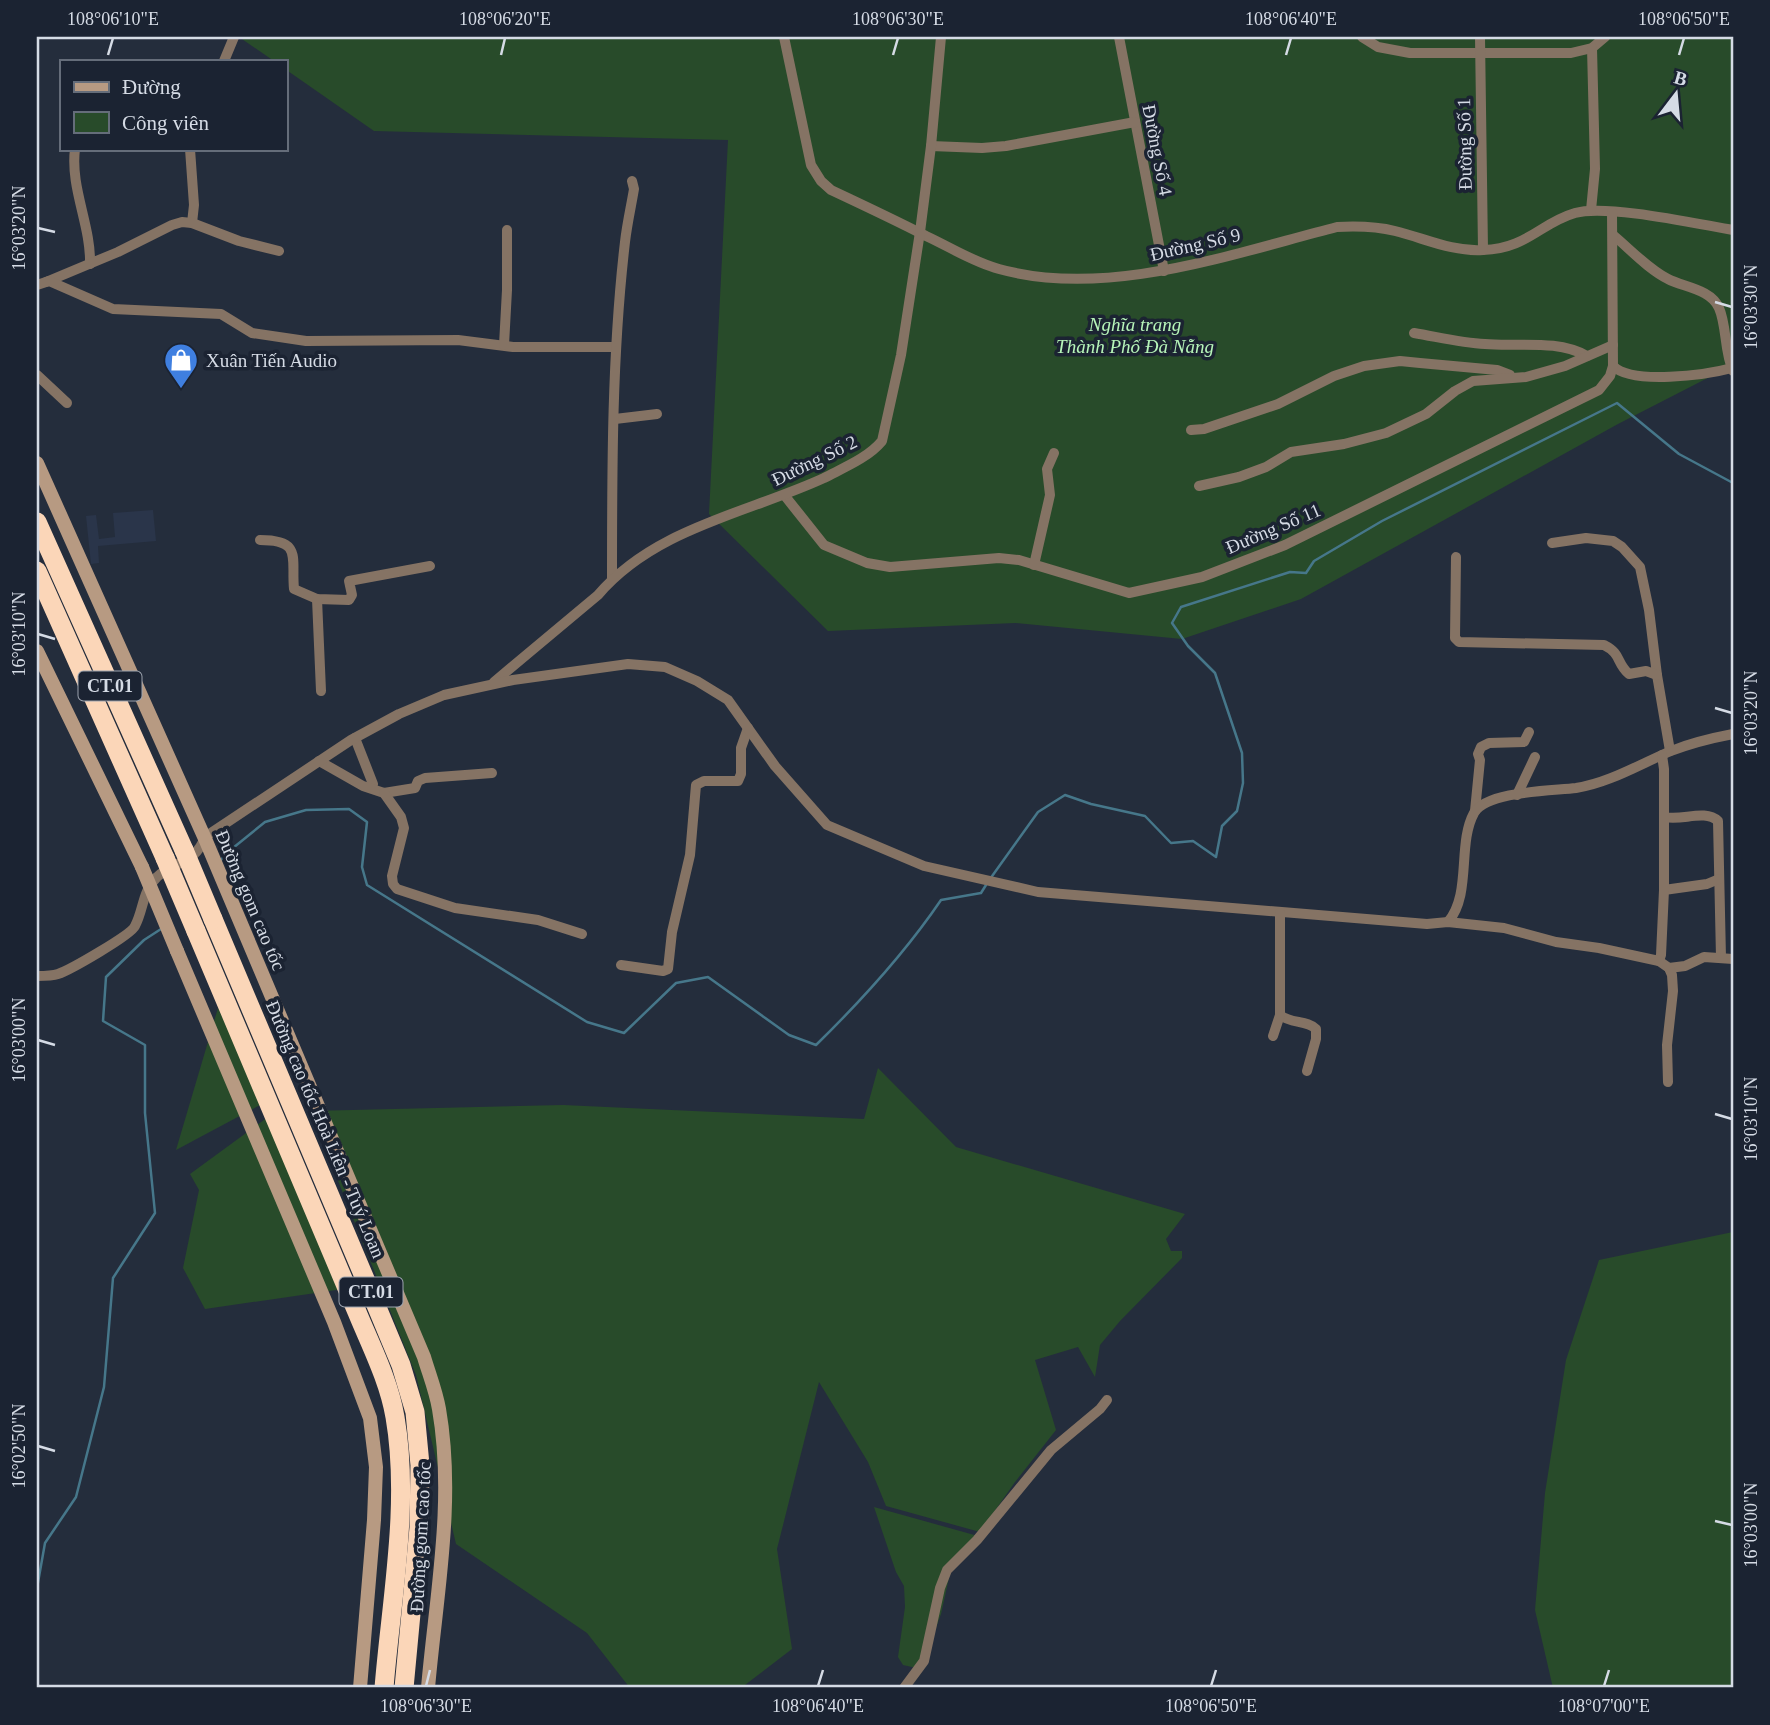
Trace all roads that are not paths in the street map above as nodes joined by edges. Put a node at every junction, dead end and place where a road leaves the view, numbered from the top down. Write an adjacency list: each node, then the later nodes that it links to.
1 (234, 37): 10 (street)
2 (785, 37): 21 (street, Đường Số 9)
3 (941, 37): 12 (street, Đường Số 2)
4 (1119, 37): 11 (street, Đường Số 4)
5 (1362, 37): 9 (street)
6 (1480, 37): 9 (street, Đường Số 1)
7 (1605, 37): 8 (street)
8 (1592, 48): 9 (street); 16 (street)
9 (1481, 53): 23 (street, Đường Số 1)
10 (224, 60)
11 (1135, 122): 12 (street); 26 (street, Đường Số 4)
12 (932, 146): 21 (street, Đường Số 2)
13 (75, 150): 25 (street)
14 (190, 150): 18 (street)
15 (632, 181): 30 (street)
16 (1591, 210): 17 (street, Đường Số 9); 23 (street, Đường Số 9)
17 (1612, 212): 20 (street, Đường Số 9); 22 (street)
18 (192, 223): 24 (street); 25 (street)
19 (507, 230): 28 (street)
20 (1733, 230)
21 (920, 232): 26 (street, Đường Số 9); 43 (street, Đường Số 2)
22 (1613, 234): 29 (street); 33 (street)
23 (1483, 250): 26 (street, Đường Số 9)
24 (279, 251)
25 (90, 264): 28 (street)
26 (1164, 271)
27 (1415, 333): 31 (street)
28 (503, 345): 30 (street)
29 (1613, 345): 31 (street); 32 (street)
30 (616, 347): 38 (street)
31 (1587, 356): 34 (street)
32 (1613, 366): 33 (street); 48 (street, Đường Số 11)
33 (1732, 370)
34 (1518, 377): 39 (street); 42 (street)
35 (39, 381): 36 (street)
36 (67, 403)
37 (657, 415): 38 (street)
38 (615, 419): 51 (street)
39 (1191, 430)
40 (1054, 453): 48 (street)
41 (37, 463): 71 (main road, Đường gom cao tốc)
42 (1199, 486)
43 (785, 496): 48 (street, Đường Số 11); 51 (street, Đường Số 2)
44 (37, 522): 90 (highway, Đường cao tốc Hoà Liên - Tuý Loan / CT.01, bridge)
45 (260, 540): 52 (street)
46 (1552, 543): 54 (street)
47 (1456, 557): 54 (street)
48 (1034, 565)
49 (430, 566): 52 (street)
50 (37, 571): 89 (highway, CT.01, bridge)
51 (612, 579): 55 (street, Đường Số 2)
52 (317, 599): 56 (street)
53 (37, 651): 88 (main road, bridge)
54 (1657, 675): 62 (street)
55 (491, 685): 57 (street); 60 (street)
56 (321, 691)
57 (748, 728): 74 (street); 80 (street)
58 (1529, 732): 69 (street)
59 (1729, 735): 61 (street); 62 (street)
60 (355, 737): 64 (street); 66 (street)
61 (1733, 746)
62 (1666, 753): 68 (street); 70 (street)
63 (1535, 757): 68 (street)
64 (319, 761): 67 (street); 71 (street)
65 (492, 773): 67 (street)
66 (373, 784)
67 (384, 793): 76 (street)
68 (1517, 795): 69 (street)
69 (1475, 811): 75 (street)
70 (1665, 817): 72 (street); 73 (street)
71 (206, 839): 82 (street); 91 (main road, Đường gom cao tốc)
72 (1719, 879): 73 (street); 77 (street)
73 (1664, 890): 79 (street)
74 (1280, 913): 75 (street); 83 (street)
75 (1448, 922): 79 (street)
76 (582, 934)
77 (1721, 958): 78 (street); 81 (street)
78 (1733, 959)
79 (1659, 961): 81 (street)
80 (621, 965)
81 (1669, 968): 86 (street)
82 (37, 976)
83 (1280, 1015): 84 (street); 85 (street)
84 (1273, 1036)
85 (1307, 1071)
86 (1668, 1082)
87 (1107, 1400): 92 (street)
88 (360, 1688)
89 (384, 1688)
90 (404, 1688)
91 (428, 1688)
92 (904, 1688)

